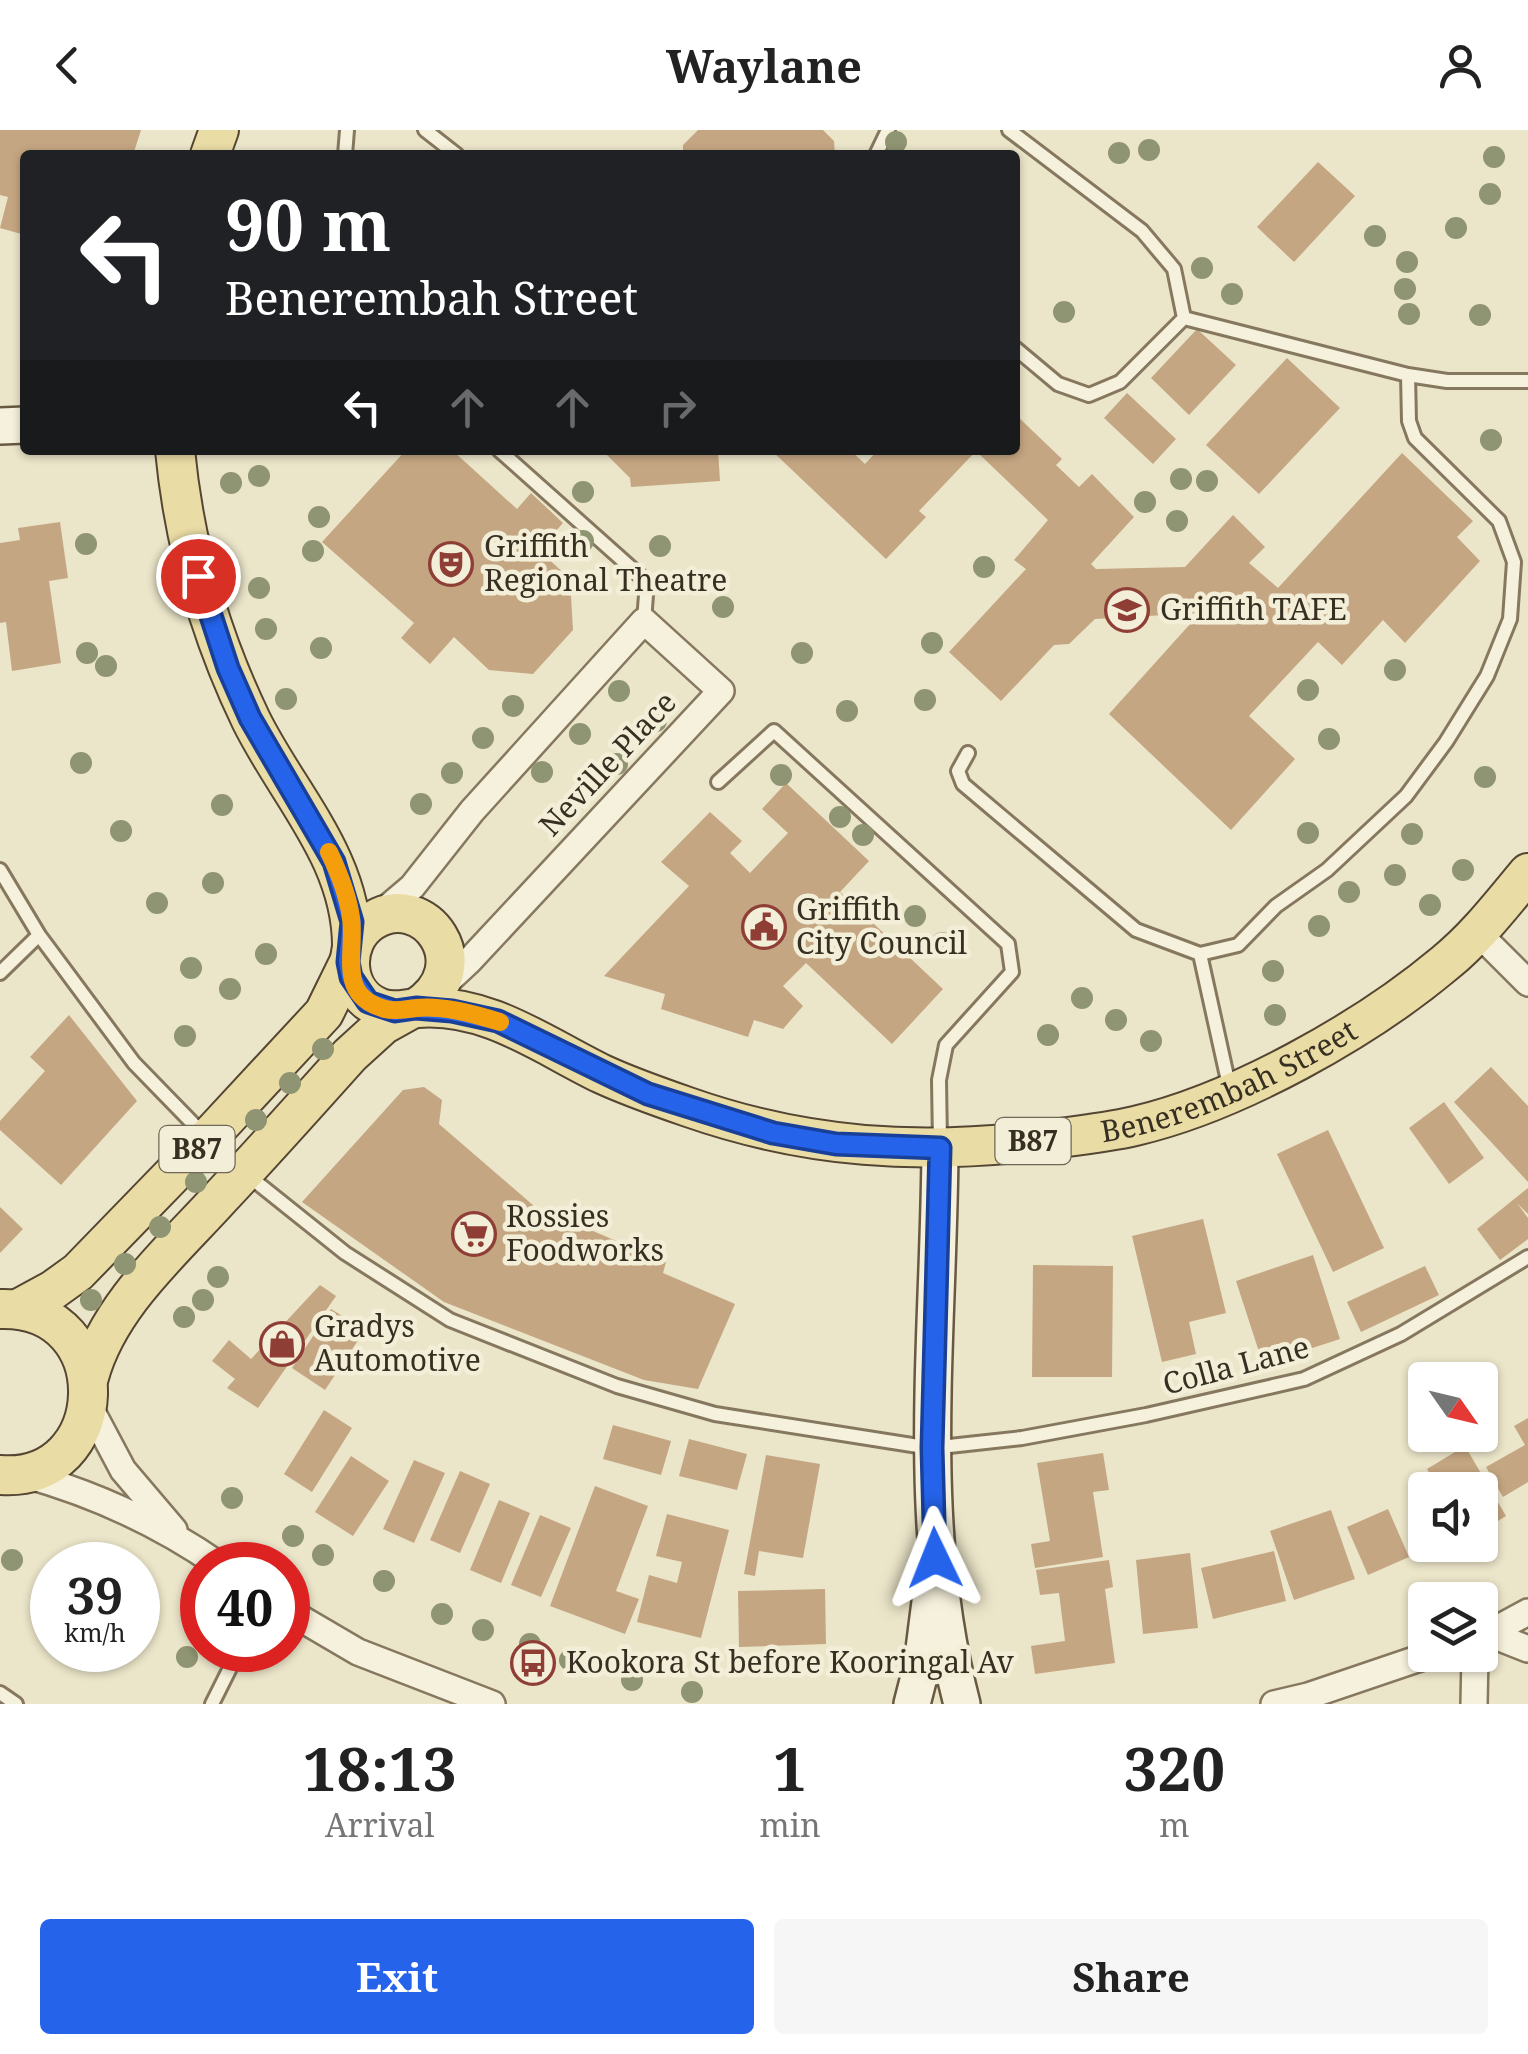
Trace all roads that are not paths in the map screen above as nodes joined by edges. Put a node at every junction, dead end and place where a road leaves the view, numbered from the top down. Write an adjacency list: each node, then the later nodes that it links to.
1 (425, 130): 3 (lane)
2 (1009, 130): 4 (lane)
3 (450, 150)
4 (1184, 318): 5 (lane); 6 (lane)
5 (1020, 352)
6 (1408, 375): 7 (lane); 18 (lane)
7 (1528, 382)
8 (176, 455): 17 (main road, B87)
9 (505, 455): 10 (lane)
10 (644, 621): 17 (street); 21 (street, Neville Place)
11 (968, 753): 18 (lane)
12 (718, 782): 24 (lane)
13 (0, 870): 16 (lane)
14 (1528, 873): 15 (main road, Benerembah Street / B87)
15 (1478, 933): 20 (street); 22 (main road, Benerembah Street / B87)
16 (39, 935): 19 (lane); 23 (lane)
17 (357, 943): 21 (main road, B87); 21 (main road); 23 (main road, B87)
18 (1200, 954): 22 (lane)
19 (0, 974)
20 (1528, 983)
21 (422, 1002): 24 (main road, Benerembah Street / B87); 25 (main road, B87)
22 (1231, 1092): 24 (main road, Benerembah Street / B87)
23 (207, 1139): 25 (main road); 27 (main road, B87)
24 (940, 1148): 29 (street)
25 (244, 1172): 28 (main road, B87); 29 (lane, Colla Lane)
26 (1528, 1258): 29 (lane, Colla Lane)
27 (9, 1309): 28 (main road, B87)
28 (89, 1392): 30 (main road, B87); 31 (street)
29 (932, 1448): 33 (street)
30 (8, 1476): 31 (street)
31 (180, 1538): 32 (street)
32 (186, 1542)
33 (935, 1558): 46 (street); 47 (street)
34 (1528, 1612): 36 (street)
35 (310, 1624): 45 (street)
36 (1498, 1632)
37 (1498, 1645): 38 (street)
38 (1528, 1649)
39 (1408, 1662): 48 (street)
40 (228, 1672): 44 (lane)
41 (1478, 1672): 49 (street)
42 (0, 1693): 43 (lane)
43 (16, 1704)
44 (212, 1704)
45 (492, 1704)
46 (912, 1704)
47 (962, 1704)
48 (1274, 1704)
49 (1474, 1704)

